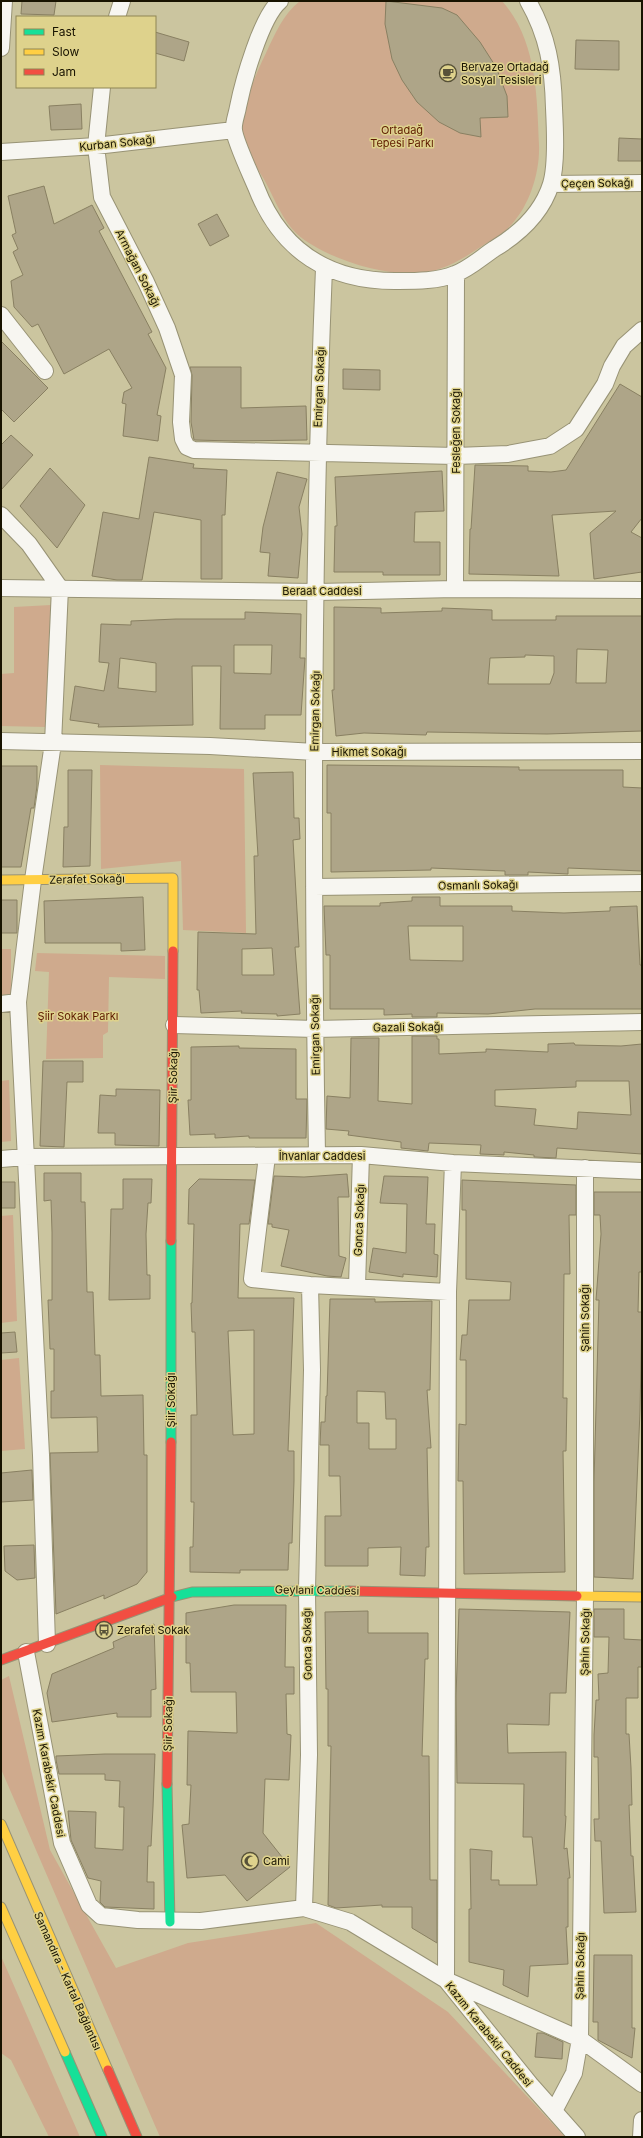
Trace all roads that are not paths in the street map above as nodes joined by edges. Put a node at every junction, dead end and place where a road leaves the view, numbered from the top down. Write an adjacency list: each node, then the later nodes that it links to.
1 (4, 1): 6 (street)
2 (122, 1): 5 (street)
3 (528, 1): 12 (street)
4 (275, 2): 8 (street)
5 (117, 16)
6 (1, 48)
7 (102, 88): 9 (street, Armağan Sokağı)
8 (234, 130): 9 (street, Kurban Sokağı); 13 (street)
9 (96, 146): 10 (street, Kurban Sokağı); 18 (street, Armağan Sokağı)
10 (1, 152)
11 (642, 183): 12 (street, Çeçen Sokağı)
12 (551, 184): 14 (street)
13 (324, 268): 14 (street); 18 (street, Emirgan Sokağı)
14 (456, 274): 19 (street, Fesleğen Sokağı)
15 (1, 315): 17 (street)
16 (642, 330): 19 (street)
17 (45, 371)
18 (317, 454): 19 (street); 25 (street, Emirgan Sokağı)
19 (456, 456): 23 (street, Fesleğen Sokağı)
20 (1, 515): 22 (street)
21 (1, 588): 22 (street, Beraat Caddesi)
22 (60, 588): 25 (street, Beraat Caddesi); 27 (street)
23 (455, 589): 24 (street, Beraat Caddesi); 25 (street, Beraat Caddesi)
24 (642, 590)
25 (317, 592): 29 (street, Emirgan Sokağı)
26 (1, 741): 27 (street, Hikmet Sokağı)
27 (53, 743): 29 (street, Hikmet Sokağı); 32 (street)
28 (642, 751): 29 (street, Hikmet Sokağı)
29 (315, 752): 34 (street, Emirgan Sokağı)
30 (173, 878): 32 (main road, Zerafet Sokağı); 38 (main road, Şiir Sokağı)
31 (1, 880): 32 (main road, Zerafet Sokağı)
32 (33, 880): 35 (street)
33 (642, 883): 34 (street, Osmanlı Sokağı)
34 (314, 887): 39 (street, Emirgan Sokağı)
35 (18, 1002): 36 (street); 43 (street)
36 (1, 1004)
37 (642, 1022): 39 (street, Gazali Sokağı)
38 (174, 1025): 39 (street, Gazali Sokağı); 44 (main road, Şiir Sokağı)
39 (315, 1029): 40 (street, Emirgan Sokağı)
40 (317, 1155): 41 (street, İhvanlar Caddesi); 42 (street, İhvanlar Caddesi)
41 (361, 1155): 46 (street, İhvanlar Caddesi); 50 (street, Gonca Sokağı)
42 (267, 1156): 44 (street, İhvanlar Caddesi); 49 (street)
43 (24, 1157): 44 (street, İhvanlar Caddesi); 45 (street, İhvanlar Caddesi); 57 (street)
44 (172, 1157): 55 (main road, Şiir Sokağı)
45 (1, 1159)
46 (453, 1162): 47 (street, İhvanlar Caddesi); 51 (street)
47 (585, 1168): 48 (street, İhvanlar Caddesi); 54 (street, Şahin Sokağı)
48 (642, 1171)
49 (310, 1285): 50 (street); 52 (street, Gonca Sokağı)
50 (357, 1286): 51 (street)
51 (448, 1292): 53 (street)
52 (307, 1590): 53 (main road, Geylani Caddesi); 55 (main road, Geylani Caddesi); 62 (street, Gonca Sokağı)
53 (448, 1592): 54 (main road, Geylani Caddesi); 64 (street)
54 (586, 1595): 56 (main road, Geylani Caddesi); 65 (street, Şahin Sokağı)
55 (170, 1597): 57 (main road, Geylani Caddesi); 63 (main road, Şiir Sokağı)
56 (642, 1597)
57 (46, 1644): 58 (main road, Geylani Caddesi)
58 (26, 1652): 59 (main road, Geylani Caddesi); 63 (street, Kazım Karabekir Caddesi)
59 (2, 1659)
60 (1, 1824): 70 (main road, Samandıra - Kartal Bağlantısı)
61 (1, 1907): 69 (main road)
62 (304, 1908): 63 (street, Kazım Karabekir Caddesi); 64 (street, Kazım Karabekir Caddesi)
63 (170, 1922)
64 (446, 1980): 65 (street); 67 (street, Kazım Karabekir Caddesi)
65 (580, 2039): 66 (street); 67 (street, Şahin Sokağı)
66 (642, 2084)
67 (554, 2111): 71 (street, Kazım Karabekir Caddesi)
68 (642, 2120): 72 (street)
69 (102, 2137)
70 (137, 2137)
71 (578, 2137)
72 (641, 2137)

